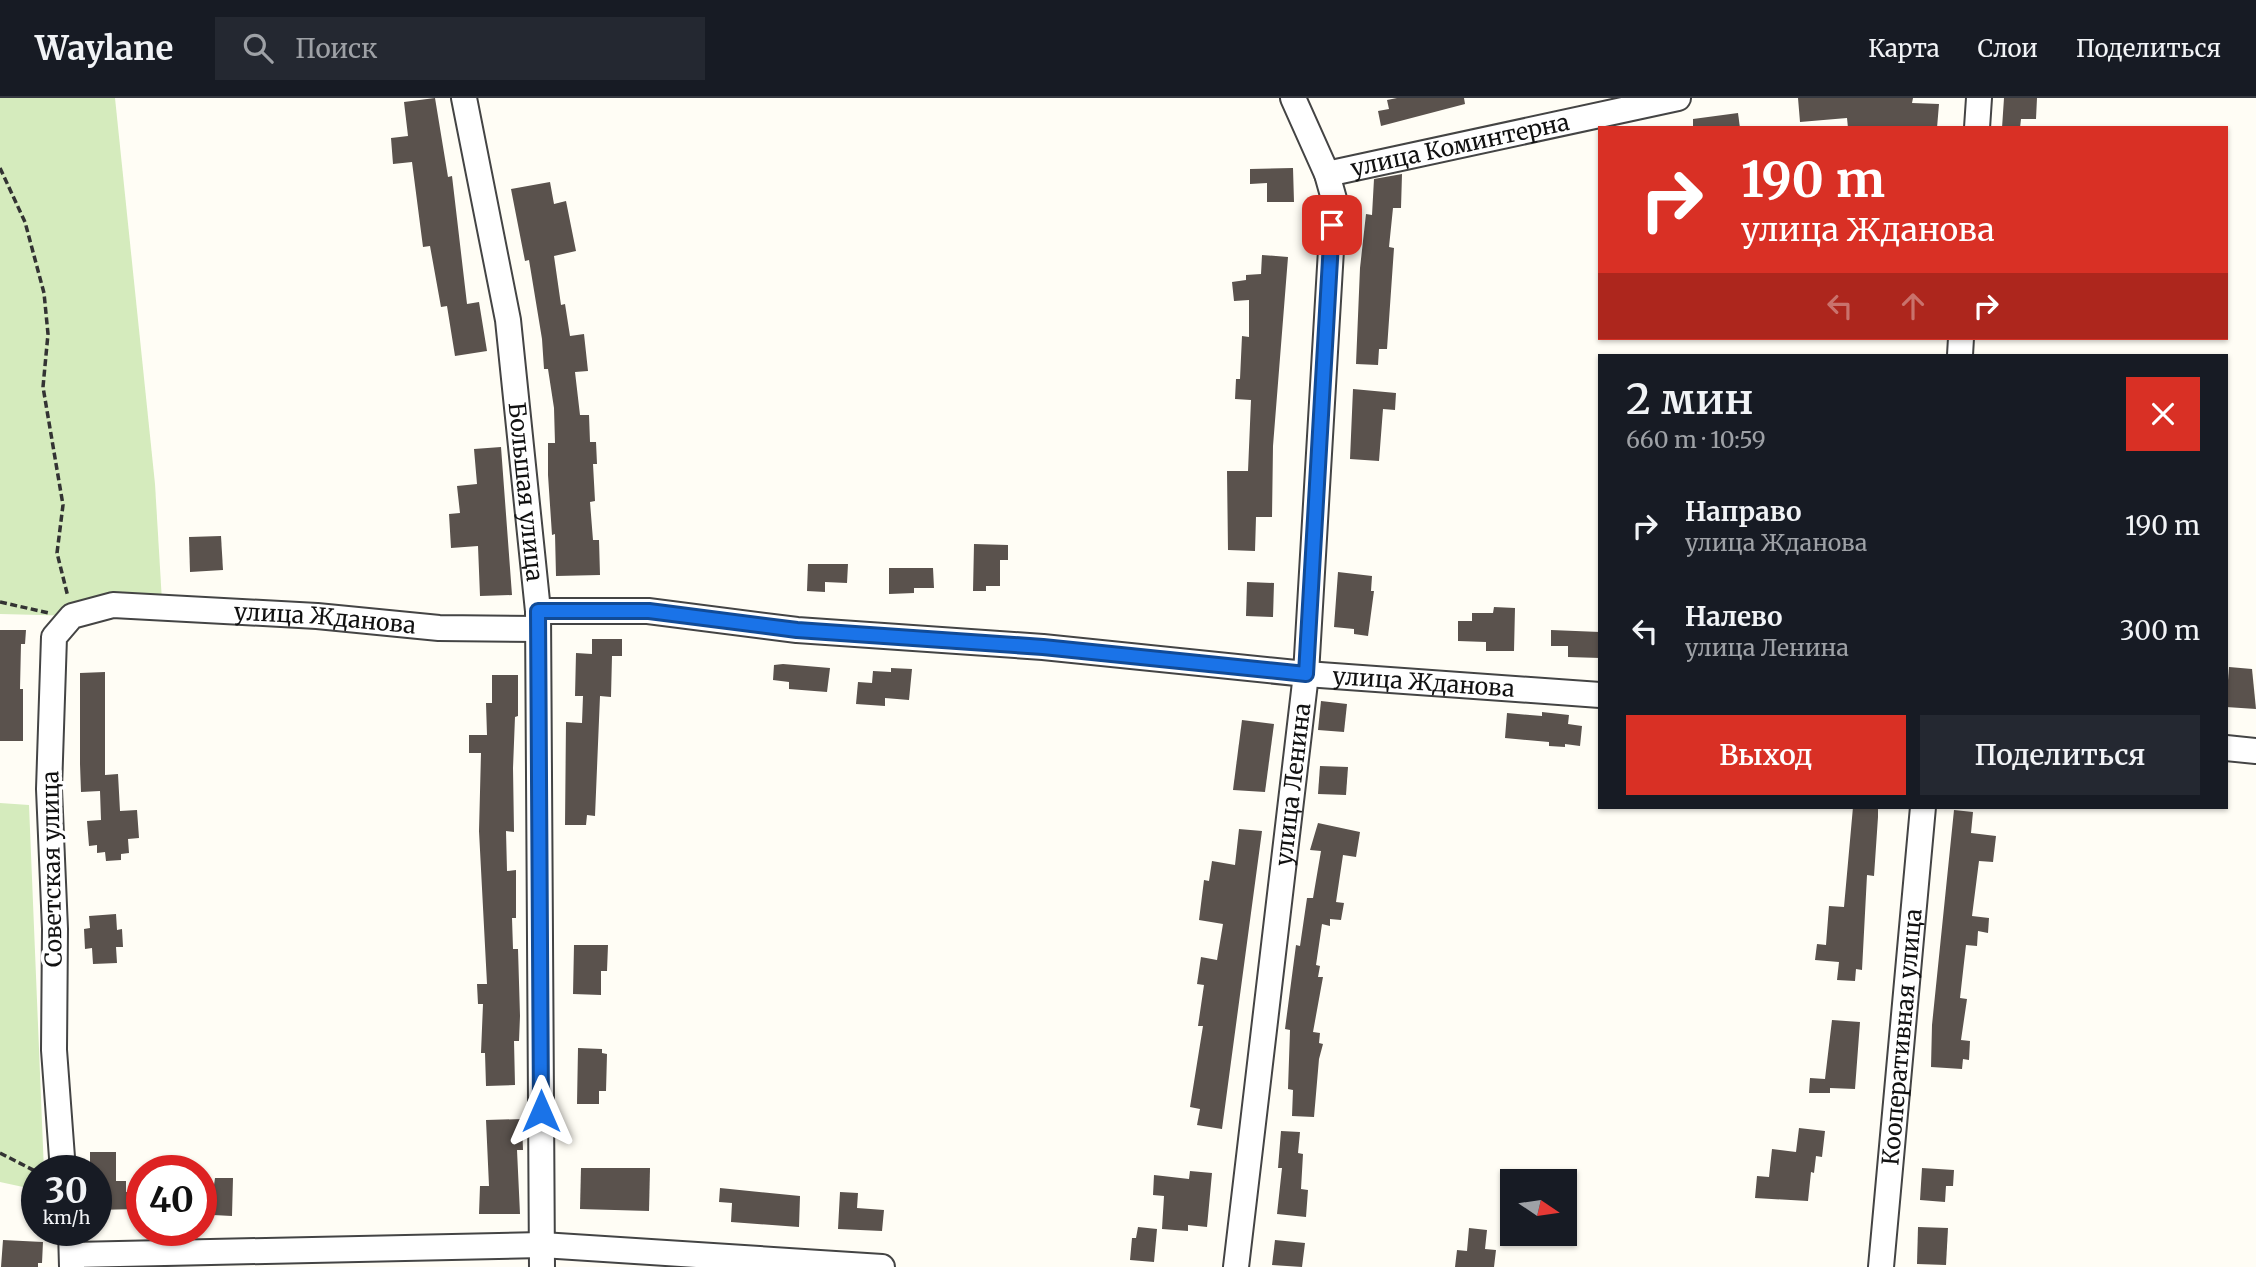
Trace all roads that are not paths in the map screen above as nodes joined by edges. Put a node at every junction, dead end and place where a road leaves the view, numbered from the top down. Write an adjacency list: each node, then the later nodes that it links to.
1 (464, 98): 8 (street, Большая улица)
2 (1293, 98): 6 (street, улица Ленина)
3 (1678, 98): 6 (street, улица Коминтерна)
4 (1979, 98): 5 (street)
5 (1976, 126)
6 (1327, 174): 9 (street, улица Ленина)
7 (113, 605): 8 (street, улица Жданова); 14 (street, Советская улица)
8 (538, 620): 9 (street, улица Жданова); 15 (street, Большая улица)
9 (1306, 674): 10 (street, улица Жданова); 18 (street, улица Ленина)
10 (1598, 695)
11 (2228, 748): 12 (street)
12 (2256, 751)
13 (1923, 809): 19 (street, Кооперативная улица)
14 (62, 1155)
15 (542, 1256): 16 (street); 17 (street)
16 (73, 1261)
17 (882, 1267)
18 (1236, 1267)
19 (1881, 1267)

